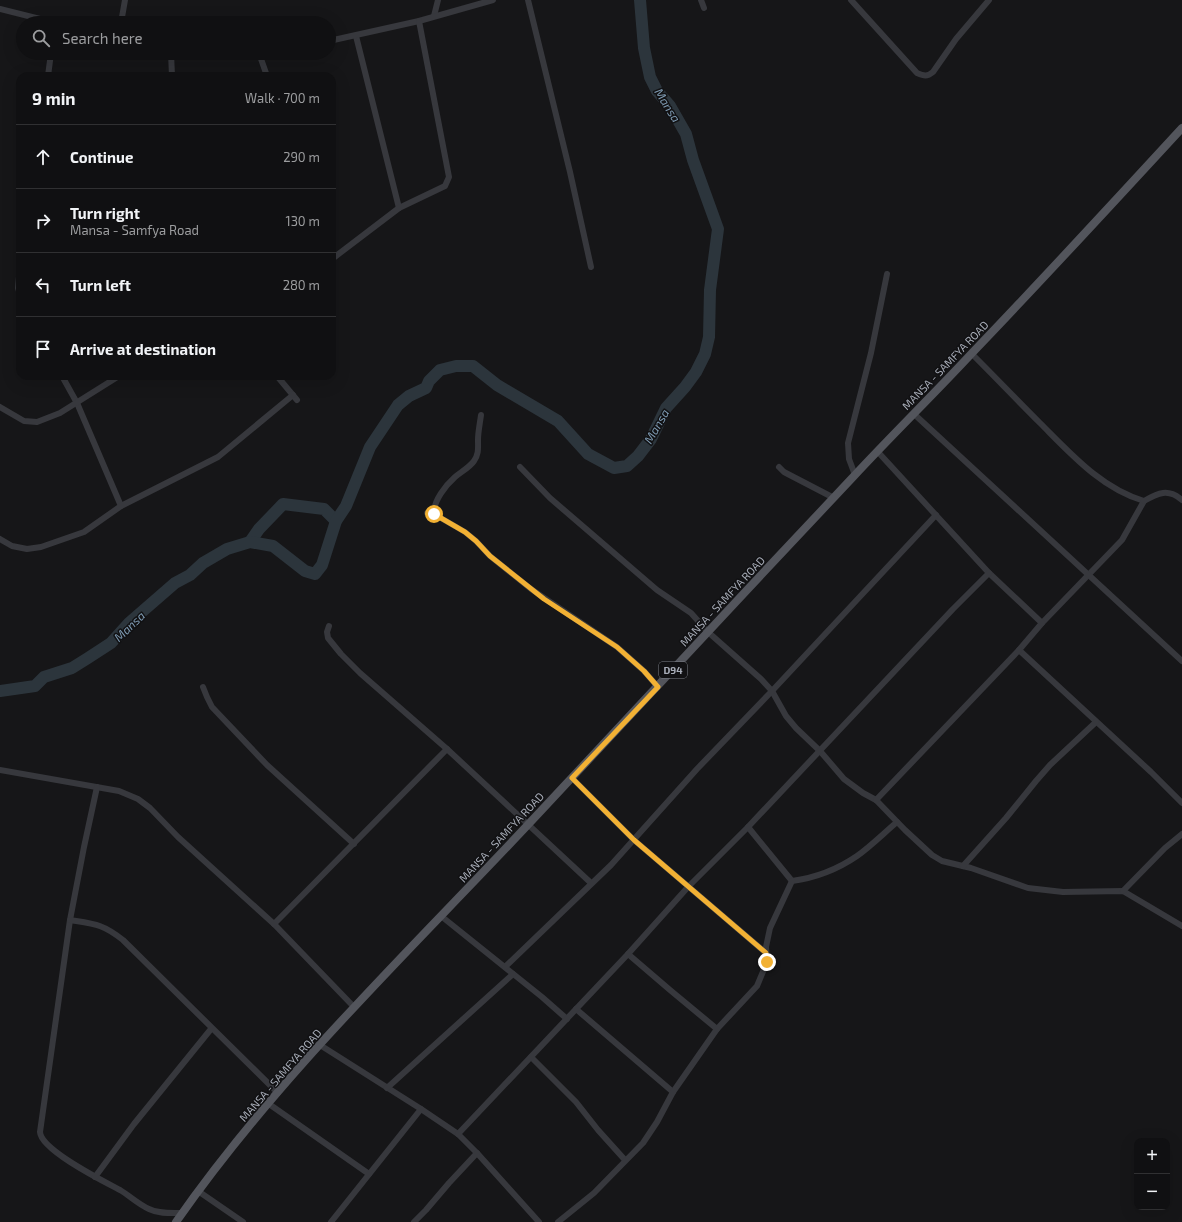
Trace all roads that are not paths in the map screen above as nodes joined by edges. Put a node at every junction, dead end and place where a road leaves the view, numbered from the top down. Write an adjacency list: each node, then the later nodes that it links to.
1 (125, 0): 11 (street)
2 (438, 0): 12 (street)
3 (493, 0): 12 (street)
4 (528, 0): 25 (street)
5 (701, 0): 8 (street)
6 (851, 0): 7 (street)
7 (989, 0)
8 (704, 8)
9 (0, 9): 10 (street)
10 (28, 16)
11 (122, 16)
12 (434, 16): 13 (street)
13 (419, 21): 14 (street); 23 (street)
14 (356, 36): 15 (street); 23 (street)
15 (336, 40)
16 (50, 60): 19 (street)
17 (171, 60): 20 (street)
18 (261, 60): 21 (street)
19 (49, 72)
20 (172, 72)
21 (266, 72)
22 (1182, 128): 27 (main road, MANSA - SAMFYA ROAD / D94)
23 (399, 208): 24 (street)
24 (336, 256)
25 (590, 267)
26 (887, 274): 38 (street)
27 (972, 354): 33 (main road, MANSA - SAMFYA ROAD / D94); 41 (street)
28 (64, 380): 31 (street)
29 (113, 380): 31 (street)
30 (280, 380): 42 (street)
31 (77, 403): 32 (street); 42 (street)
32 (0, 407)
33 (914, 414): 35 (main road, MANSA - SAMFYA ROAD / D94); 48 (street)
34 (481, 415): 44 (street)
35 (878, 452): 38 (main road, MANSA - SAMFYA ROAD / D94); 45 (street)
36 (779, 466): 39 (street)
37 (520, 467): 51 (street)
38 (855, 476): 39 (main road, MANSA - SAMFYA ROAD / D94)
39 (834, 498): 51 (main road, MANSA - SAMFYA ROAD / D94)
40 (1182, 500): 41 (street)
41 (1144, 501): 48 (street)
42 (121, 506): 46 (street)
43 (427, 513): 44 (street)
44 (434, 514): 55 (street)
45 (936, 515): 47 (street); 56 (street)
46 (0, 539)
47 (990, 573): 49 (street); 59 (street)
48 (1088, 575): 49 (street); 53 (street)
49 (1042, 623): 52 (street)
50 (329, 626): 58 (street)
51 (708, 632): 55 (main road, MANSA - SAMFYA ROAD / D94); 56 (street)
52 (1019, 650): 57 (street); 63 (street)
53 (1182, 661)
54 (203, 687): 70 (street)
55 (658, 687): 61 (main road, MANSA - SAMFYA ROAD / D94)
56 (772, 692): 59 (street); 69 (street)
57 (1096, 722): 64 (street); 71 (street)
58 (447, 749): 66 (street); 70 (street)
59 (820, 751): 63 (street); 67 (street)
60 (0, 770): 62 (street)
61 (572, 778): 66 (main road, MANSA - SAMFYA ROAD / D94); 69 (street)
62 (97, 787): 77 (street); 78 (street)
63 (876, 800): 65 (street)
64 (1182, 804)
65 (897, 822): 71 (street); 72 (street)
66 (528, 824): 73 (street); 76 (main road, MANSA - SAMFYA ROAD / D94)
67 (748, 827): 72 (street); 74 (street)
68 (1182, 834): 75 (street)
69 (634, 840): 73 (street); 74 (street)
70 (354, 844): 78 (street)
71 (963, 866): 75 (street)
72 (792, 881): 80 (street)
73 (591, 883): 82 (street)
74 (688, 887): 80 (street); 81 (street)
75 (1123, 891): 79 (street)
76 (441, 916): 82 (street); 84 (main road, MANSA - SAMFYA ROAD / D94)
77 (70, 920): 87 (street); 100 (street)
78 (274, 924): 84 (street)
79 (1182, 926)
80 (766, 953): 88 (street)
81 (628, 954): 85 (street); 88 (street)
82 (505, 967): 83 (street)
83 (513, 974): 86 (street); 91 (street)
84 (354, 1007): 89 (main road, MANSA - SAMFYA ROAD / D94)
85 (576, 1009): 86 (street); 92 (street)
86 (567, 1019): 90 (street)
87 (211, 1029): 93 (street); 100 (street)
88 (717, 1029): 92 (street)
89 (320, 1045): 91 (street); 93 (main road, MANSA - SAMFYA ROAD / D94)
90 (531, 1057): 96 (street); 98 (street)
91 (387, 1088): 95 (street)
92 (673, 1092): 98 (street)
93 (278, 1093): 94 (main road, MANSA - SAMFYA ROAD / D94)
94 (269, 1104): 99 (street); 101 (main road, MANSA - SAMFYA ROAD / D94)
95 (421, 1109): 96 (street); 99 (street)
96 (458, 1134): 97 (street)
97 (477, 1153): 103 (street); 107 (street)
98 (625, 1160): 108 (street)
99 (369, 1174): 106 (street)
100 (96, 1177): 102 (street)
101 (198, 1191): 102 (main road, MANSA - SAMFYA ROAD / D94); 105 (street)
102 (182, 1213): 104 (main road, MANSA - SAMFYA ROAD / D94)
103 (416, 1221)
104 (176, 1222)
105 (243, 1222)
106 (332, 1222)
107 (539, 1222)
108 (558, 1222)

